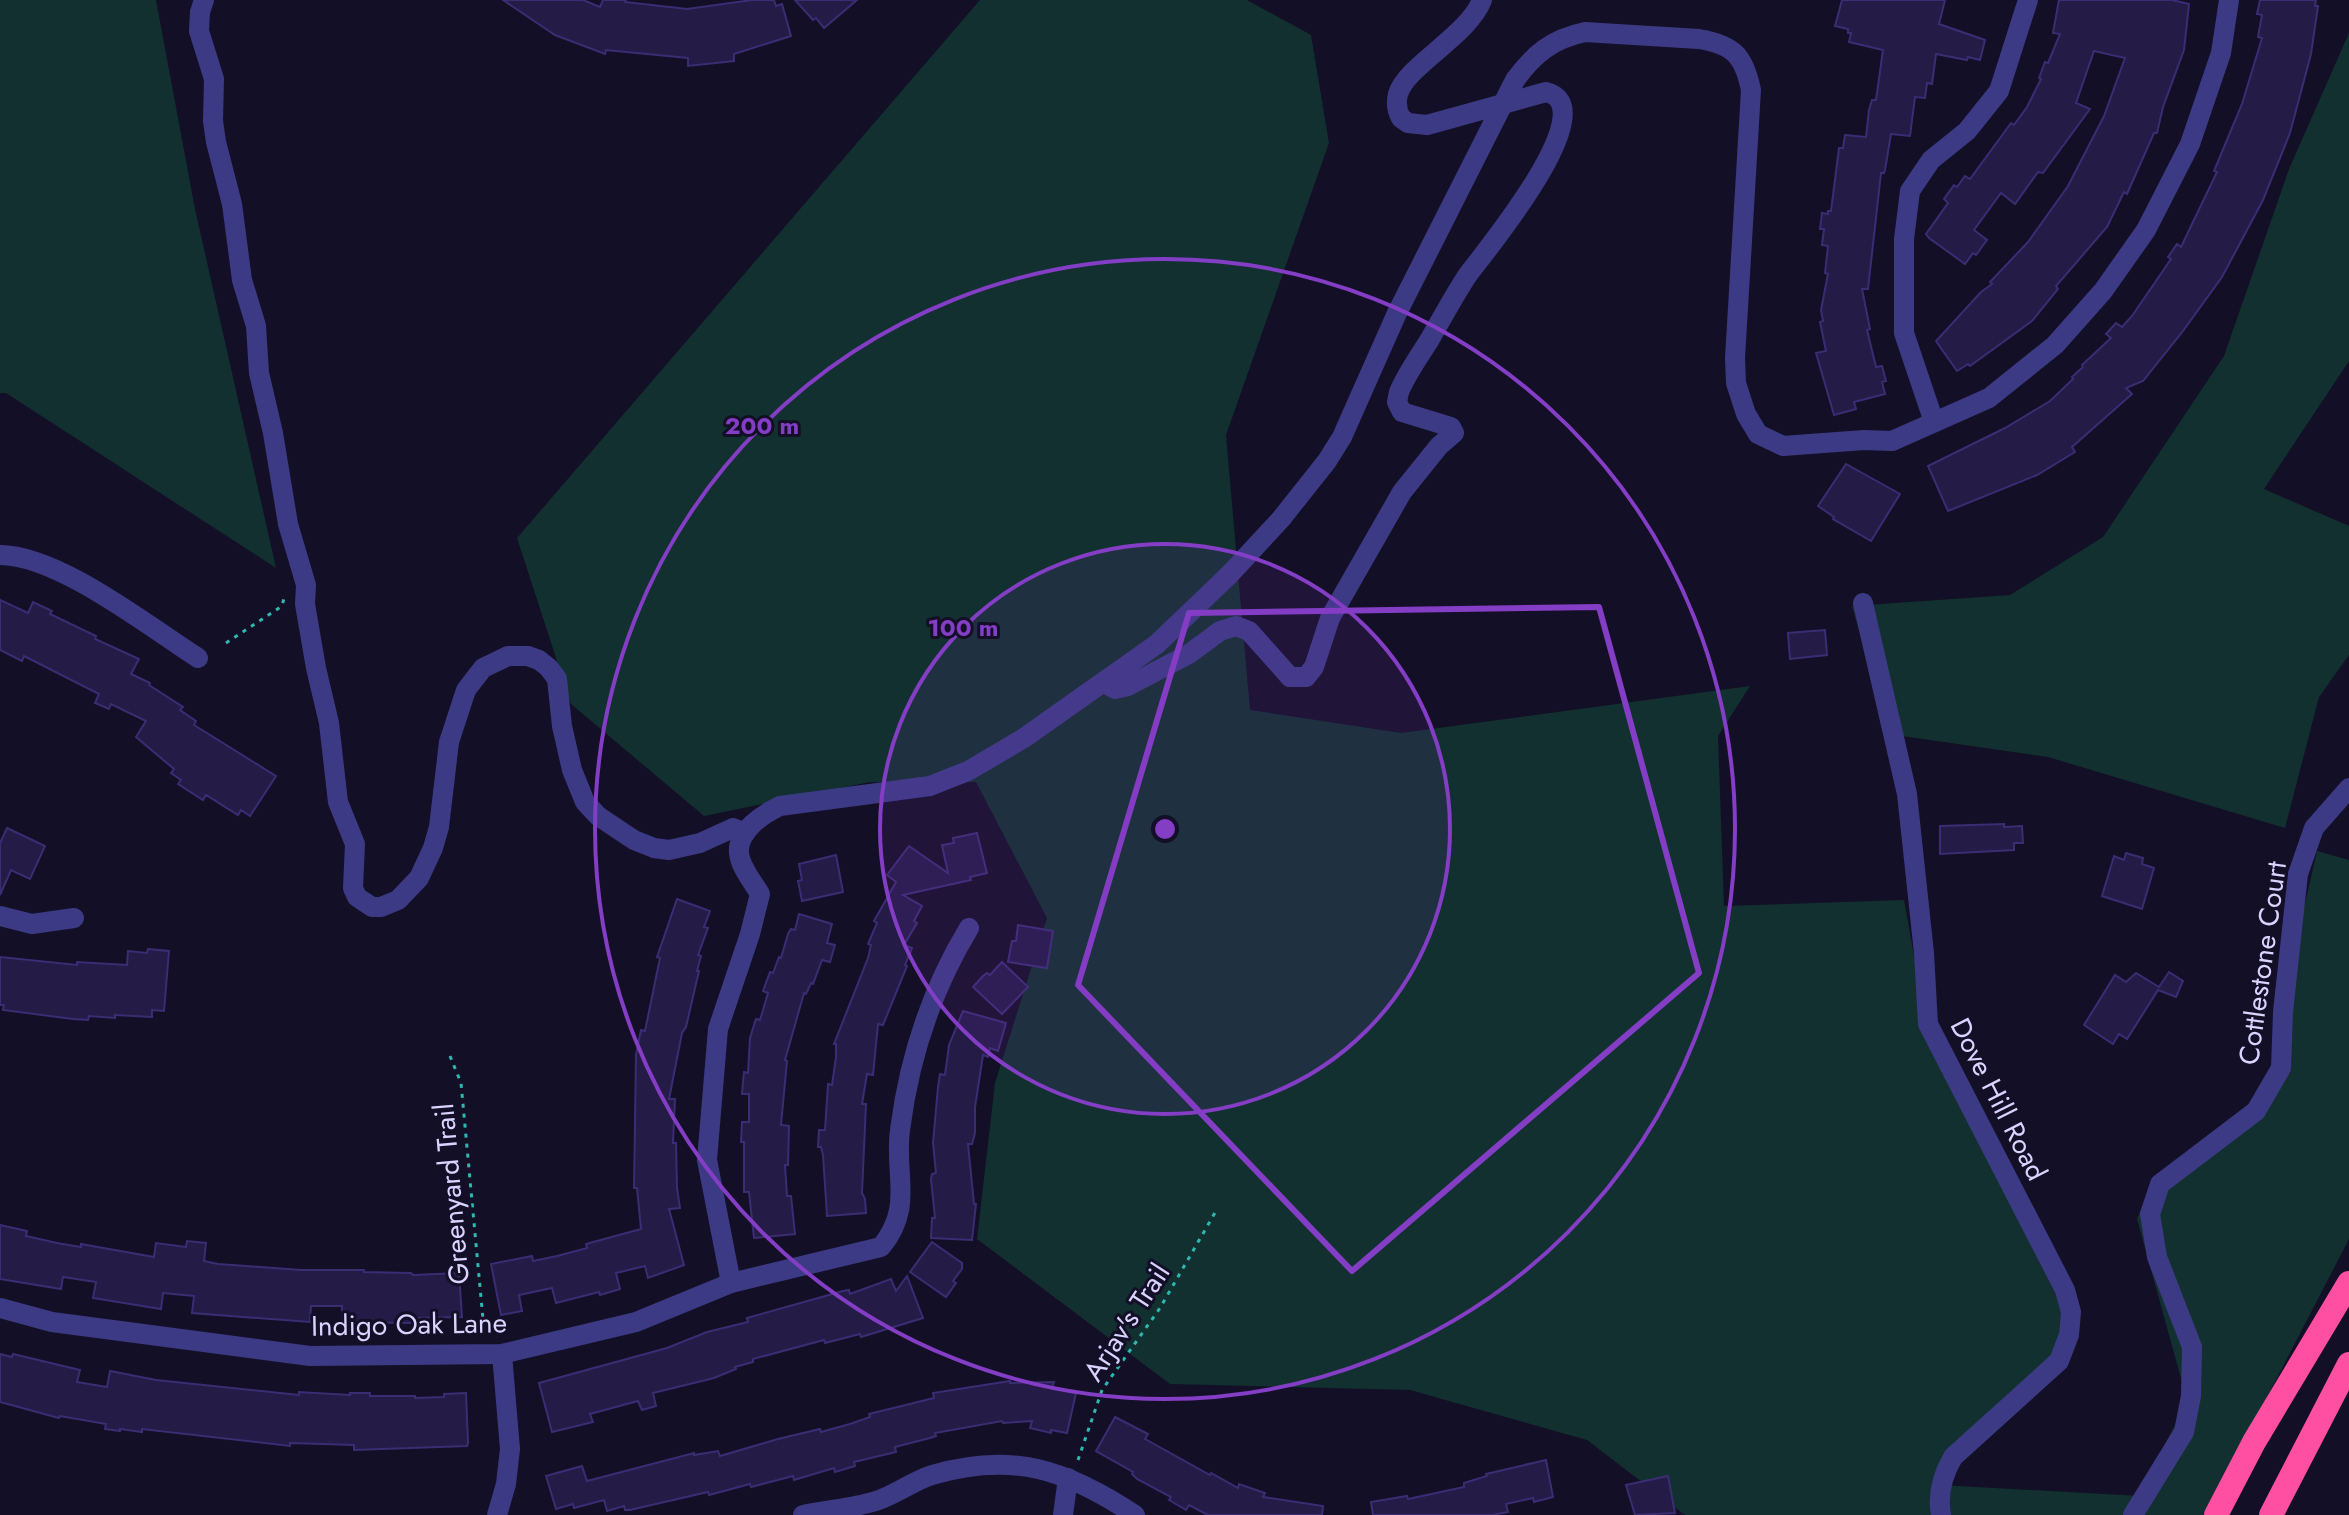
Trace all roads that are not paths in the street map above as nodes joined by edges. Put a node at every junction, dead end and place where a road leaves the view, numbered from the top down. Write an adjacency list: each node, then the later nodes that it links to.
1 (204, 0): 12 (street)
2 (1482, 0): 5 (street)
3 (2028, 0): 6 (street)
4 (2229, 0): 6 (street)
5 (1503, 105): 6 (street); 10 (street); 10 (street)
6 (1934, 422)
7 (0, 555): 9 (street)
8 (1863, 603): 26 (street, Dove Hill Road)
9 (198, 658)
10 (1104, 683): 12 (street)
11 (2349, 788): 27 (street, Cottlestone Court)
12 (745, 833): 16 (street)
13 (0, 916): 14 (street)
14 (74, 918)
15 (969, 928): 16 (street, Indigo Oak Lane)
16 (731, 1283): 19 (street, Indigo Oak Lane)
17 (2349, 1283): 28 (highway)
18 (0, 1308): 19 (street, Indigo Oak Lane)
19 (502, 1354): 22 (street)
20 (2349, 1364): 29 (highway)
21 (1073, 1469): 23 (street); 24 (street); 25 (street)
22 (497, 1515)
23 (803, 1515)
24 (1063, 1515)
25 (1135, 1515)
26 (1941, 1515)
27 (2133, 1515)
28 (2216, 1515)
29 (2271, 1515)

